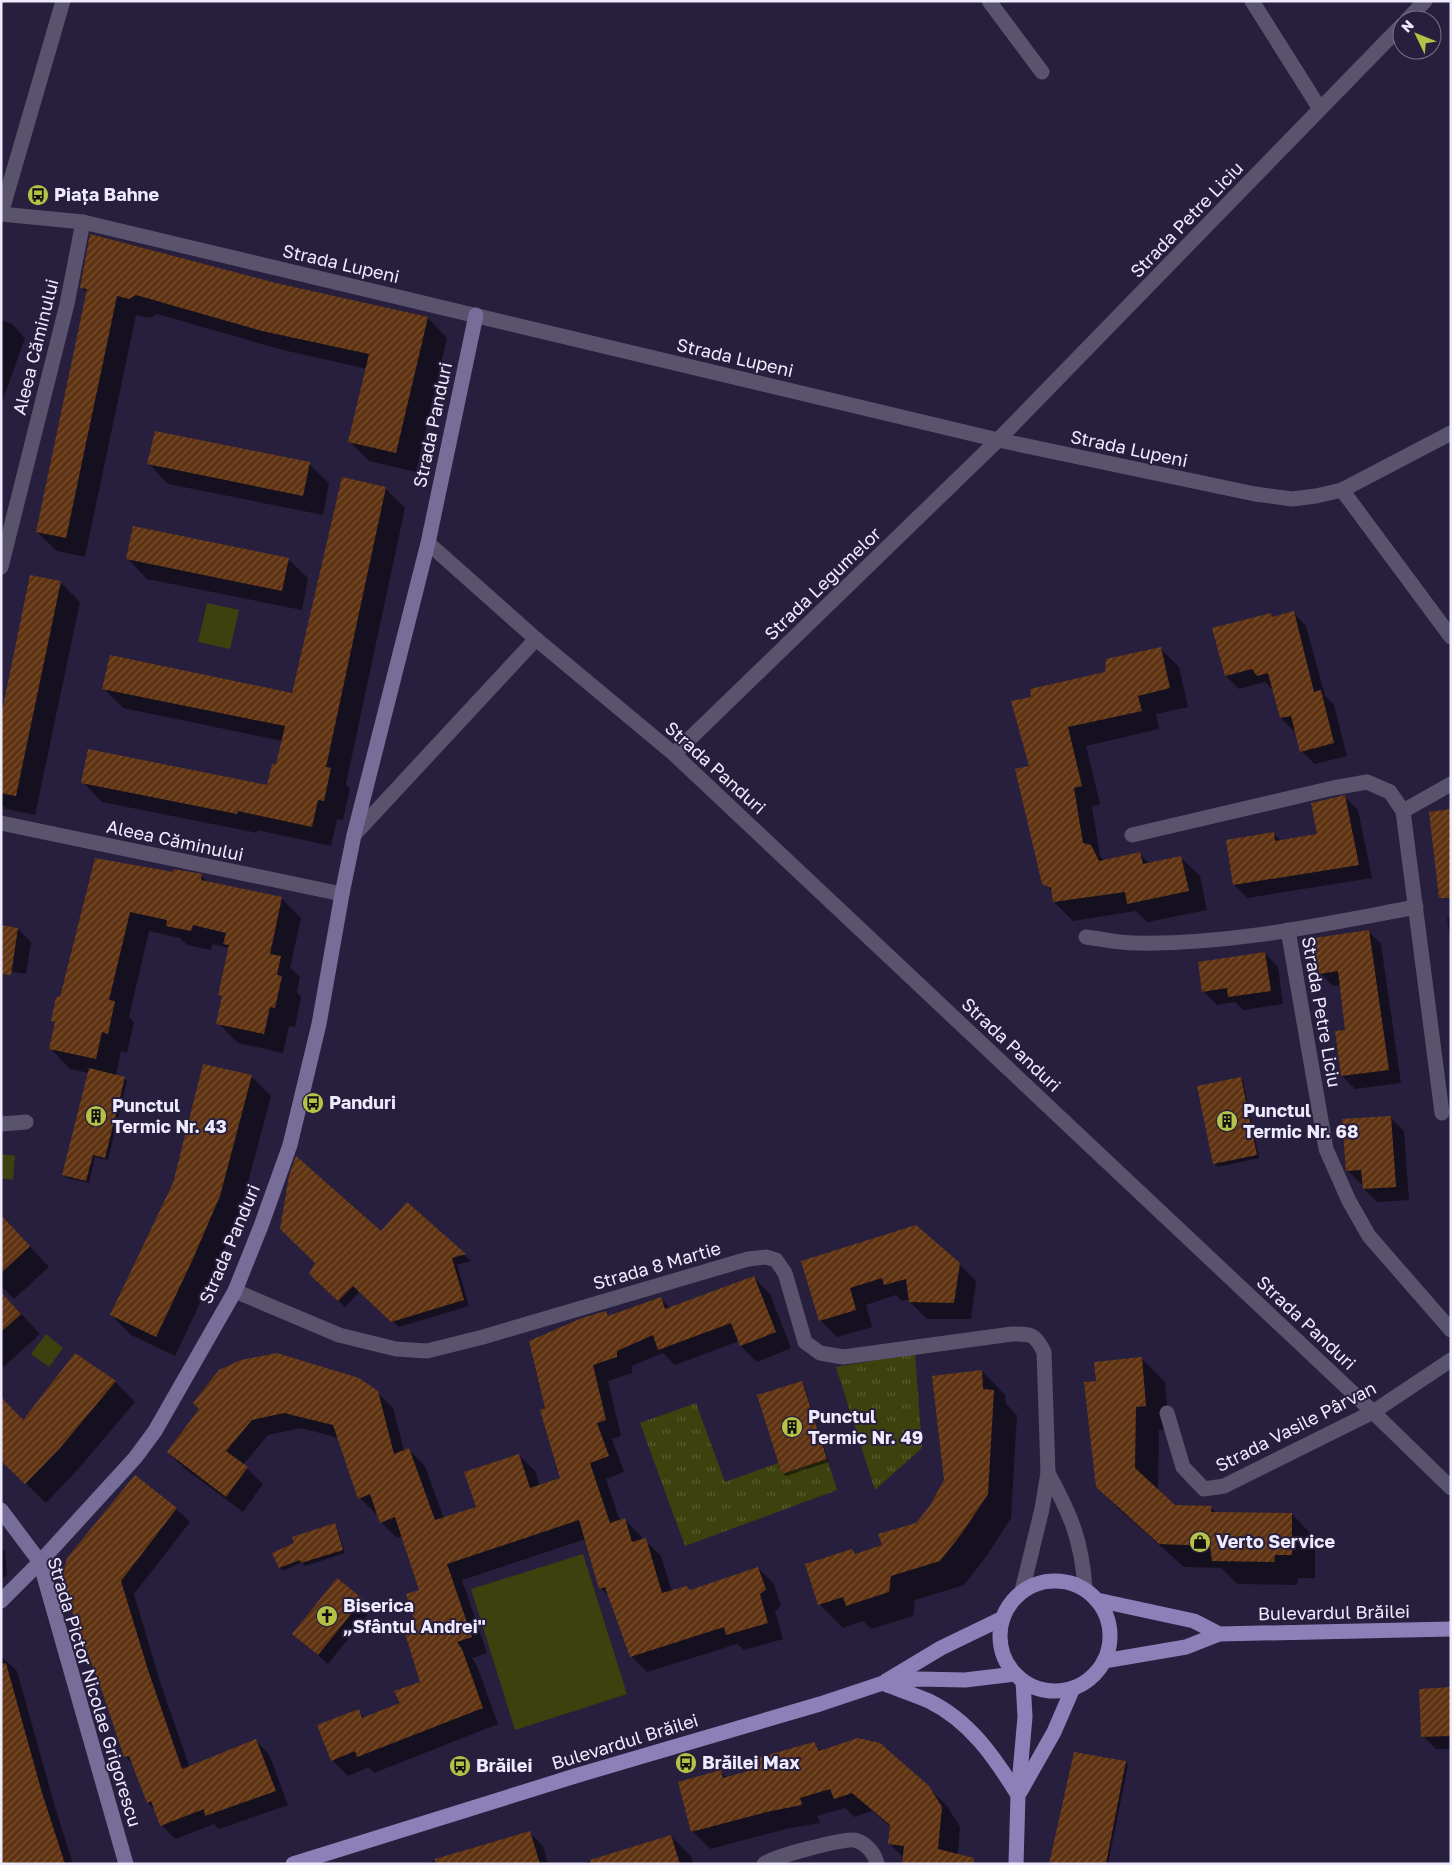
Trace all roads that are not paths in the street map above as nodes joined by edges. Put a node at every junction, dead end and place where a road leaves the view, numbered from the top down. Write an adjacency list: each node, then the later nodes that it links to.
1 (63, 1): 7 (street)
2 (989, 1): 5 (street)
3 (1252, 1): 6 (street)
4 (1392, 35): 6 (street, Strada Petre Liciu)
5 (1042, 72)
6 (1320, 109): 11 (street, Strada Petre Liciu)
7 (1, 214): 8 (street, Strada Lupeni)
8 (83, 222): 9 (street, Strada Lupeni); 14 (street, Aleea Căminului)
9 (476, 315): 11 (street, Strada Lupeni); 13 (street, Strada Panduri)
10 (1451, 433): 12 (street, Strada Lupeni)
11 (998, 440): 12 (street, Strada Lupeni); 17 (street, Strada Legumelor)
12 (1342, 490): 15 (street)
13 (428, 543): 16 (street, Strada Panduri); 21 (street, Strada Panduri)
14 (1, 567)
15 (1451, 637)
16 (536, 639): 17 (street, Strada Panduri); 21 (street)
17 (674, 754): 33 (street, Strada Panduri)
18 (1451, 784): 19 (street)
19 (1403, 811): 22 (street); 24 (street)
20 (1, 823): 23 (street, Aleea Căminului)
21 (354, 835): 23 (street, Strada Panduri)
22 (1132, 835)
23 (342, 894): 30 (street, Strada Panduri)
24 (1416, 907): 25 (street, Strada Petre Liciu); 27 (street)
25 (1288, 930): 26 (street, Strada Petre Liciu); 31 (street, Strada Petre Liciu)
26 (1086, 937)
27 (1442, 1113)
28 (26, 1122): 29 (street)
29 (1, 1124)
30 (235, 1291): 35 (street, Strada 8 Martie); 38 (street, Strada Panduri)
31 (1451, 1330)
32 (1451, 1360): 33 (street, Strada Vasile Pârvan)
33 (1373, 1412): 34 (street, Strada Vasile Pârvan); 36 (street, Strada Panduri)
34 (1166, 1413)
35 (1048, 1474): 39 (street); 40 (street)
36 (1451, 1488)
37 (1, 1510): 38 (street, Strada Pictor Nicolae Grigorescu)
38 (40, 1562): 42 (street, Strada Panduri); 51 (street, Strada Pictor Nicolae Grigorescu)
39 (1086, 1589): 40 (main road); 41 (main road)
40 (1022, 1591): 43 (main road)
41 (1097, 1600): 45 (main road, Bulevardul Brăilei); 46 (main road)
42 (1, 1601)
43 (1003, 1618): 47 (main road); 48 (main road, Bulevardul Brăilei)
44 (1451, 1629): 45 (main road, Bulevardul Brăilei)
45 (1219, 1634): 46 (main road, Bulevardul Brăilei)
46 (1104, 1661): 49 (main road)
47 (1019, 1678): 48 (main road, Bulevardul Brăilei); 49 (main road); 50 (main road)
48 (883, 1683): 50 (main road); 52 (main road, Bulevardul Brăilei)
49 (1073, 1688): 50 (main road)
50 (1018, 1795): 55 (main road)
51 (126, 1864)
52 (293, 1864)
53 (764, 1864): 54 (street)
54 (877, 1864)
55 (1016, 1864)

